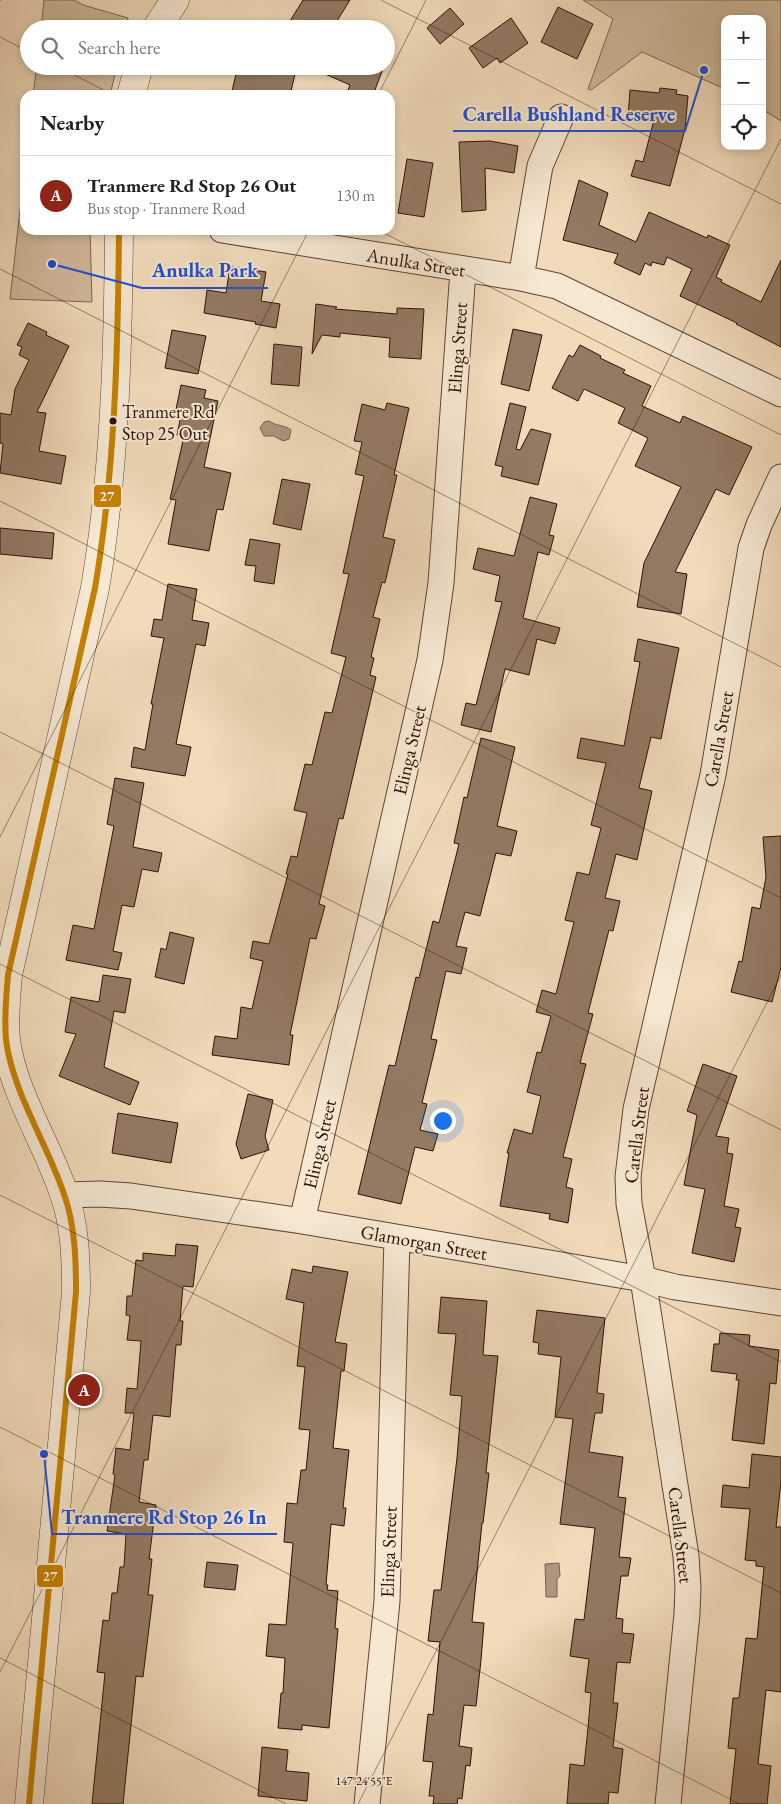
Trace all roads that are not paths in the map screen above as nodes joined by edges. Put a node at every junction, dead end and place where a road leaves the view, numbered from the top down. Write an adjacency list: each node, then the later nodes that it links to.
1 (175, 0): 2 (street)
2 (162, 20)
3 (137, 75): 4 (street)
4 (133, 90)
5 (561, 117): 9 (street)
6 (119, 235): 12 (street)
7 (252, 235): 8 (street, Anulka Street)
8 (463, 270): 9 (street, Anulka Street); 13 (street, Elinga Street)
9 (521, 278): 10 (street, Anulka Street)
10 (781, 394)
11 (781, 477): 15 (street, Carella Street)
12 (64, 1195): 13 (street, Glamorgan Street); 17 (street)
13 (302, 1221): 14 (street, Glamorgan Street)
14 (398, 1238): 15 (street, Glamorgan Street); 18 (street, Elinga Street)
15 (643, 1279): 16 (street, Glamorgan Street); 19 (street, Carella Street)
16 (781, 1303)
17 (28, 1804)
18 (367, 1804)
19 (668, 1804)

